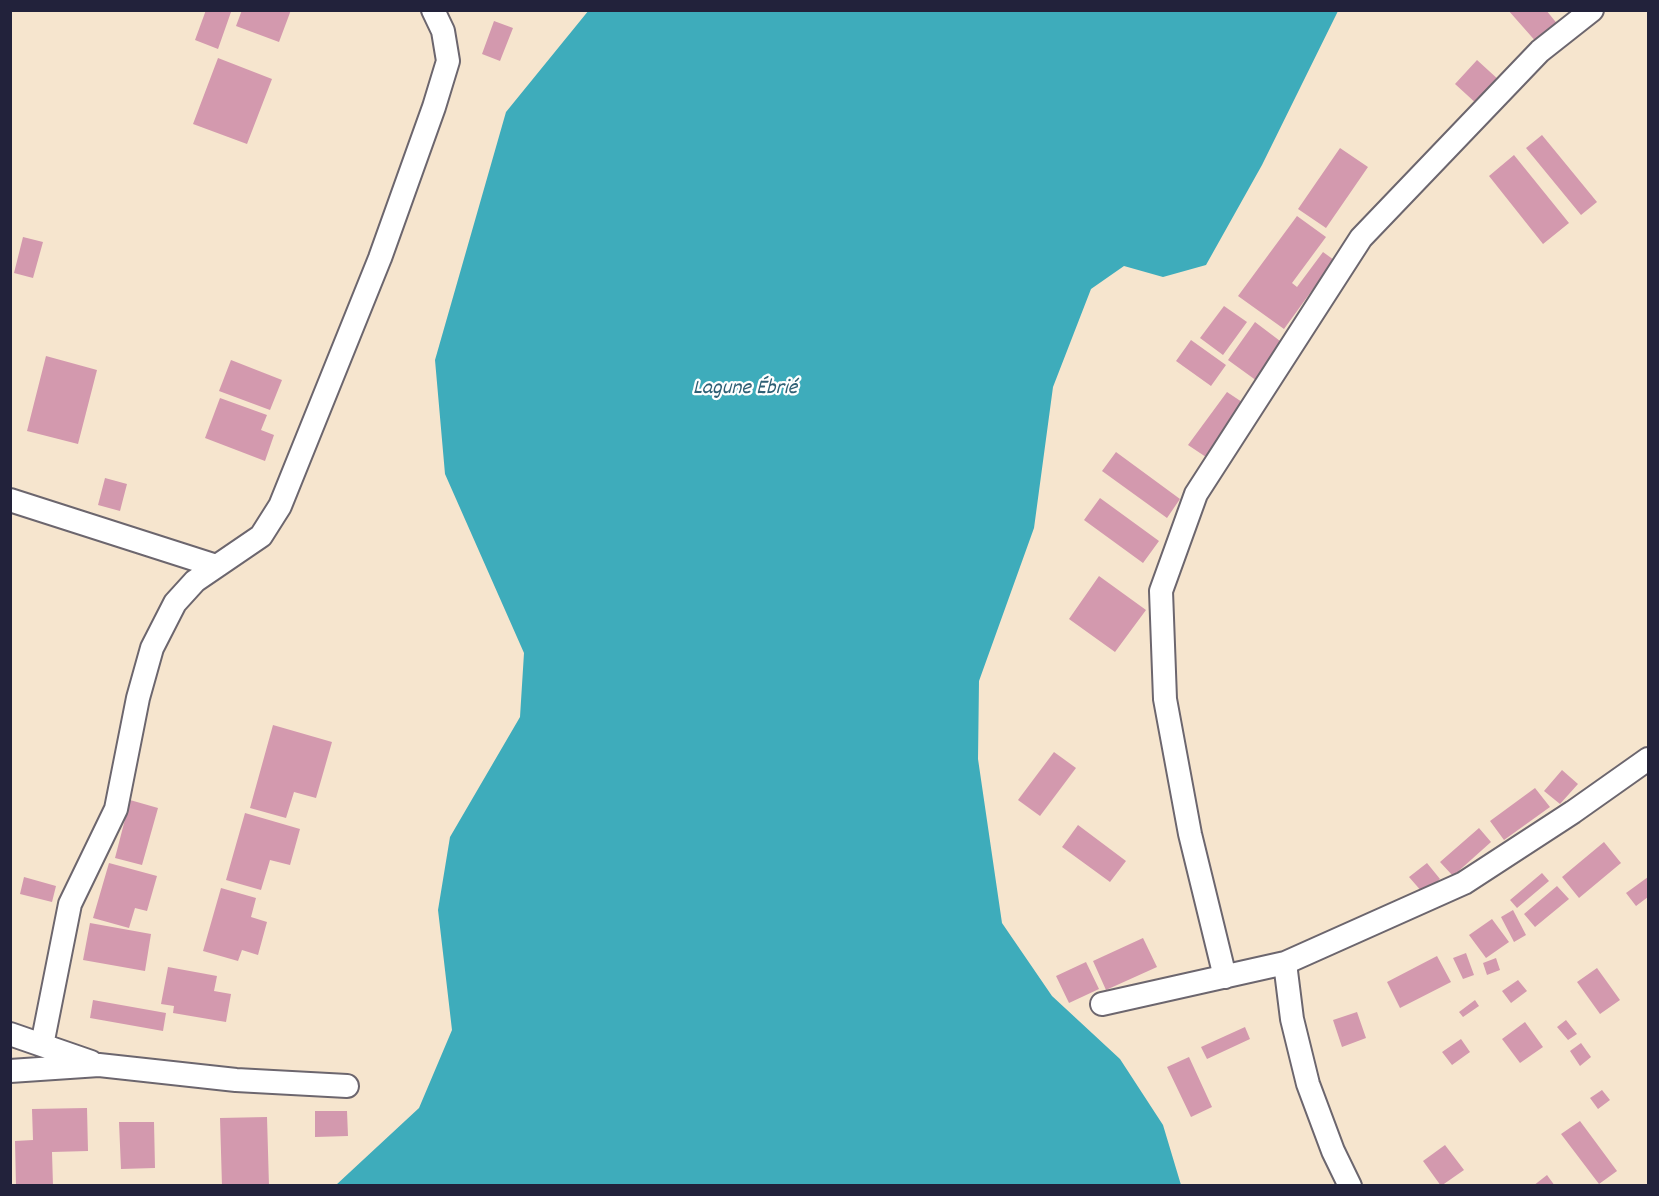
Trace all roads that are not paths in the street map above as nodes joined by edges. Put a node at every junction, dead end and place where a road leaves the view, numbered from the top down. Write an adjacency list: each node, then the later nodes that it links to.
1 (433, 10): 4 (street)
2 (1592, 10): 7 (street)
3 (10, 500): 4 (street)
4 (216, 566): 10 (street)
5 (1648, 759): 6 (street)
6 (1285, 963): 7 (street); 14 (street)
7 (1225, 977): 8 (street)
8 (1102, 1004)
9 (10, 1034): 10 (street)
10 (42, 1045): 11 (street)
11 (99, 1065): 12 (street); 13 (street)
12 (10, 1071)
13 (347, 1086)
14 (1350, 1185)

